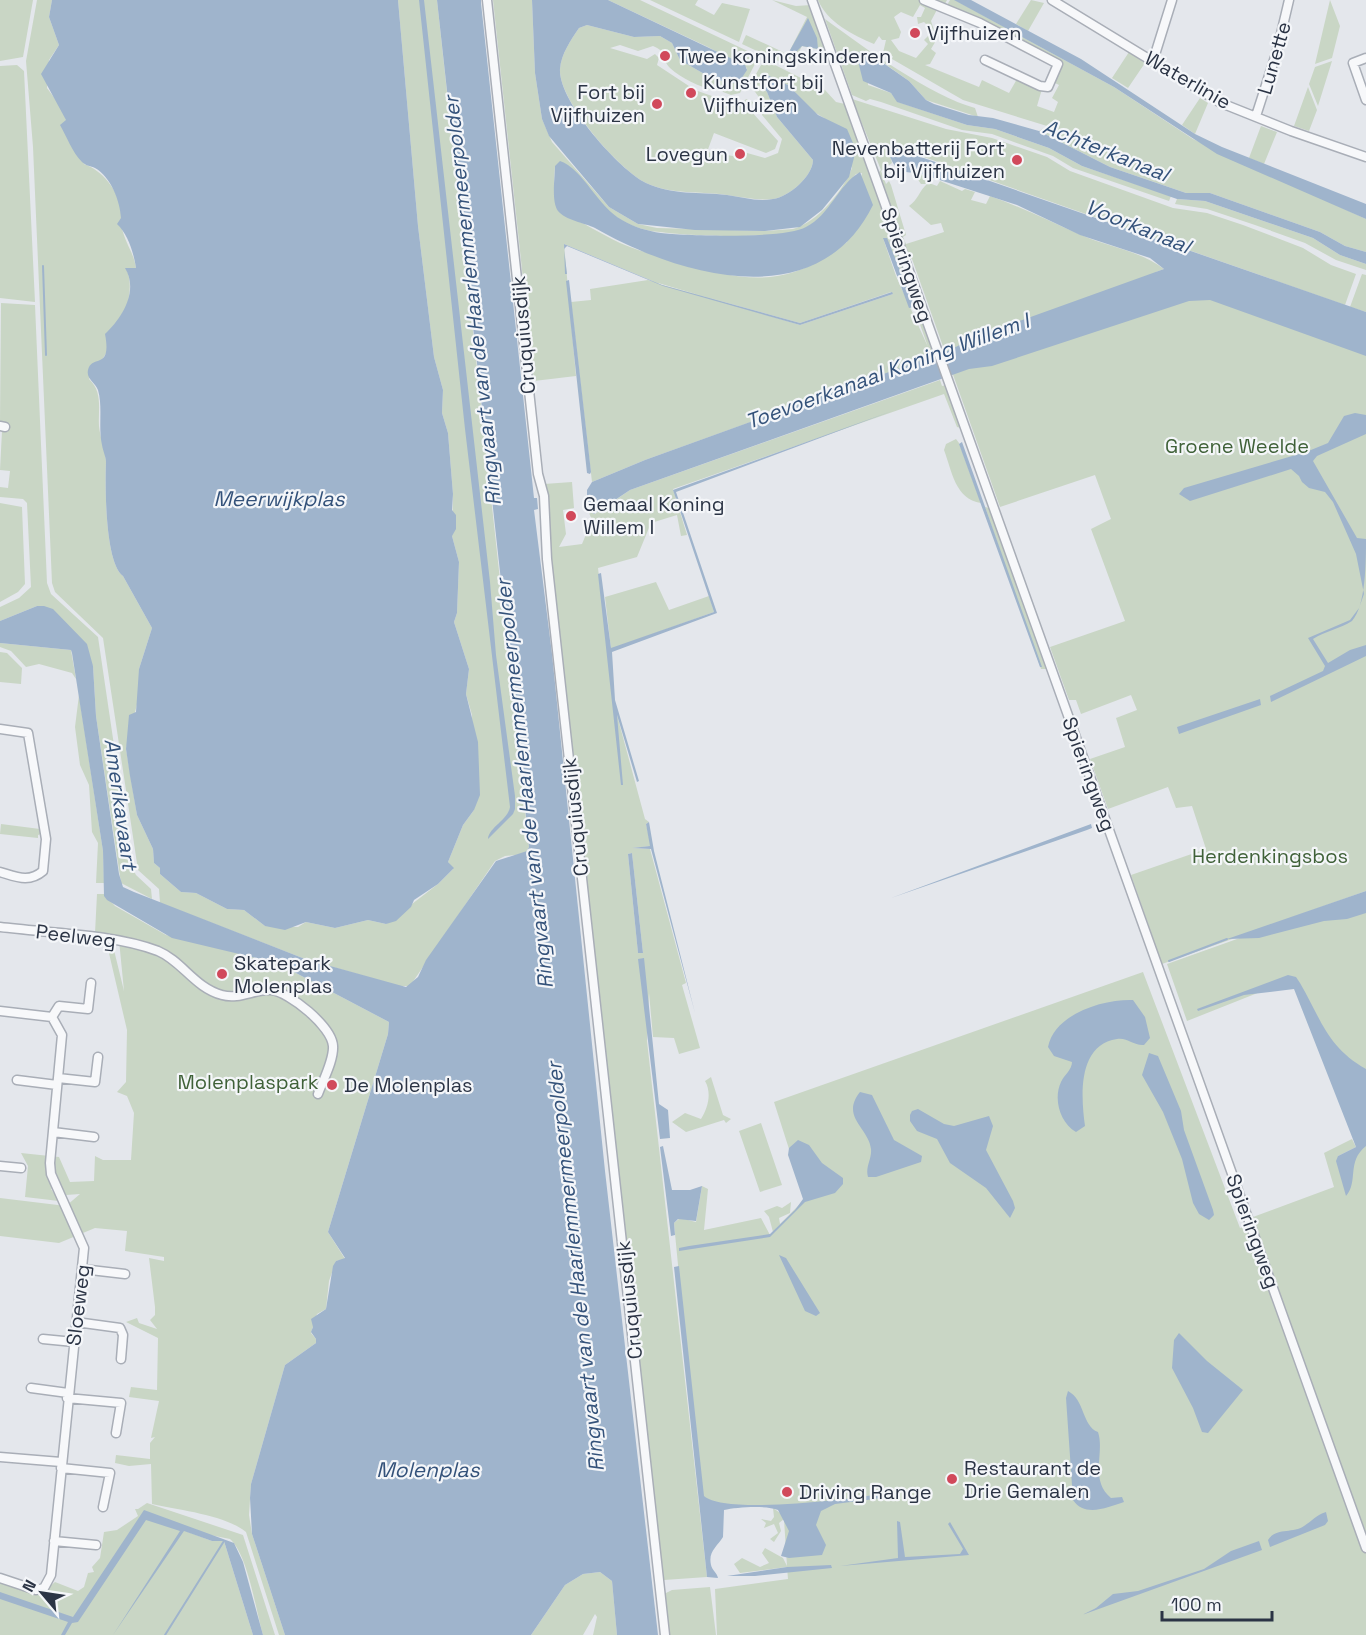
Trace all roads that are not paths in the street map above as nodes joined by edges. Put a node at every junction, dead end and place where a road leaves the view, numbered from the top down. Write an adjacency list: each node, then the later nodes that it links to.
1 (487, 0): 43 (street, Cruquiusdijk)
2 (812, 0): 41 (street, Spieringweg)
3 (924, 0): 8 (street)
4 (1052, 0): 9 (street, Waterlinie)
5 (1172, 0): 9 (street)
6 (1289, 0): 11 (street, Lunette)
7 (1366, 58): 10 (street)
8 (985, 60)
9 (1153, 61): 11 (street, Waterlinie)
10 (1366, 100)
11 (1256, 116): 12 (street, Waterlinie)
12 (1366, 157)
13 (0, 729): 14 (street)
14 (0, 872)
15 (0, 927): 22 (street, Peelweg)
16 (91, 983): 18 (street)
17 (0, 1011): 18 (street)
18 (52, 1017): 21 (street, Sloeweg)
19 (98, 1057): 21 (street)
20 (16, 1080): 21 (street)
21 (58, 1081): 23 (street, Sloeweg)
22 (318, 1094)
23 (53, 1132): 24 (street); 27 (street, Sloeweg)
24 (94, 1137)
25 (0, 1166): 26 (street)
26 (21, 1168)
27 (82, 1269): 28 (street); 29 (street, Sloeweg)
28 (125, 1274)
29 (76, 1322): 31 (street, Sloeweg); 32 (street)
30 (43, 1339): 31 (street)
31 (74, 1342): 34 (street, Sloeweg)
32 (122, 1359)
33 (31, 1388): 34 (street)
34 (68, 1395): 35 (street); 37 (street, Sloeweg)
35 (116, 1433)
36 (0, 1457): 37 (street)
37 (61, 1465): 38 (street); 39 (street, Sloeweg)
38 (104, 1507)
39 (54, 1540): 40 (street); 42 (street, Sloeweg)
40 (96, 1545)
41 (1366, 1548)
42 (0, 1578)
43 (665, 1635)

